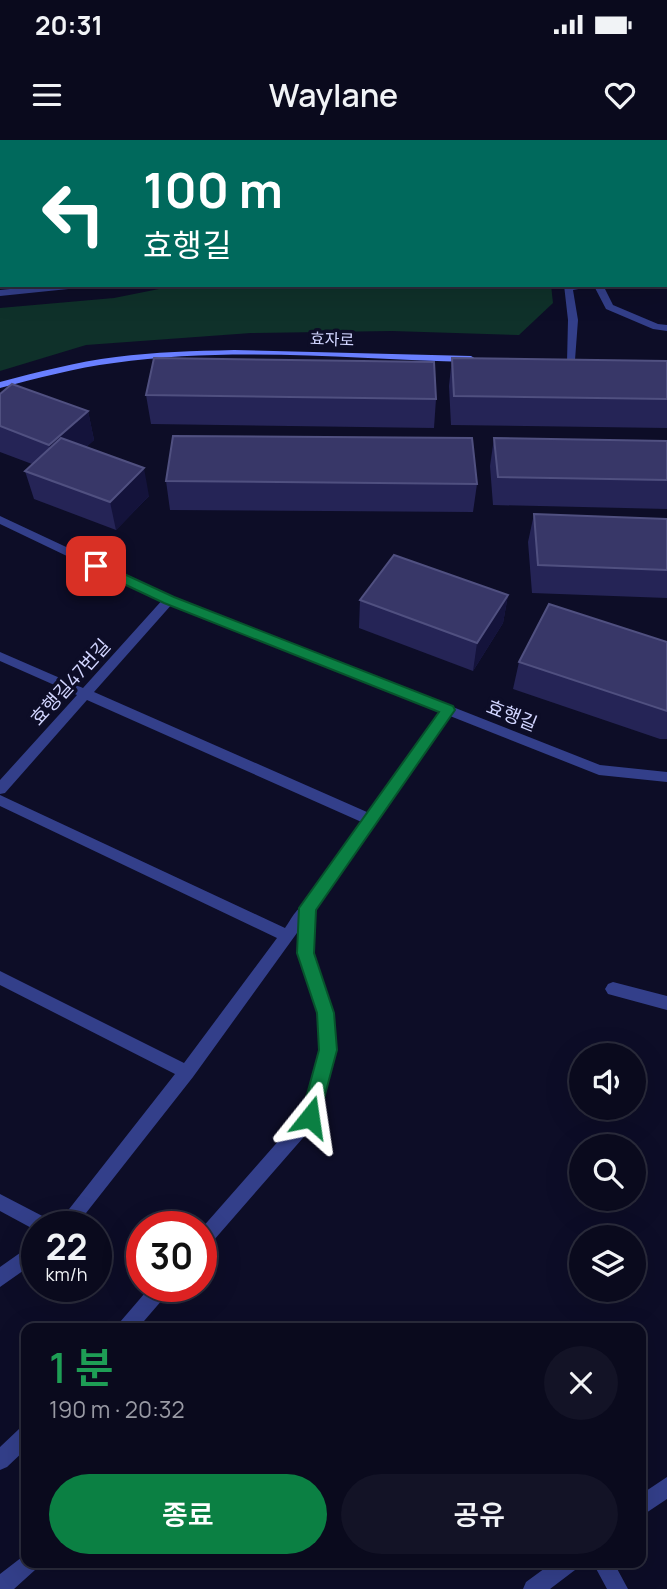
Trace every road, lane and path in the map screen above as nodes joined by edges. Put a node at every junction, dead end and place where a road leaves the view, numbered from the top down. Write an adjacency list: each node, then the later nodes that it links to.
1 (42, 287): 4 (street)
2 (568, 287): 9 (street)
3 (599, 287): 6 (street)
4 (24, 288): 5 (street)
5 (0, 293)
6 (667, 328)
7 (488, 359): 11 (street, 효자로)
8 (556, 360): 9 (street)
9 (570, 360): 10 (street)
10 (584, 360)
11 (0, 385)
12 (0, 520): 13 (street, 효행길)
13 (169, 600): 15 (street, 효행길47번길); 16 (street, 효행길)
14 (0, 656): 15 (street)
15 (84, 695): 18 (street, 효행길47번길); 20 (street)
16 (448, 710): 17 (street, 효행길); 20 (street)
17 (667, 778)
18 (0, 789)
19 (0, 800): 22 (street)
20 (371, 820): 21 (street)
21 (308, 908): 22 (street); 30 (street)
22 (287, 936): 26 (street)
23 (0, 978): 26 (street)
24 (613, 989): 25 (street)
25 (667, 1003)
26 (187, 1072): 28 (street)
27 (0, 1202): 29 (street)
28 (77, 1211)
29 (21, 1213)
30 (217, 1224)
31 (21, 1262): 32 (street)
32 (0, 1278)
33 (149, 1302): 34 (street)
34 (130, 1323)
35 (21, 1441): 36 (street)
36 (0, 1460)
37 (667, 1487): 38 (street)
38 (646, 1503)
39 (22, 1568): 42 (street)
40 (561, 1568): 43 (street)
41 (606, 1568): 44 (street)
42 (0, 1588)
43 (533, 1589)
44 (618, 1589)

